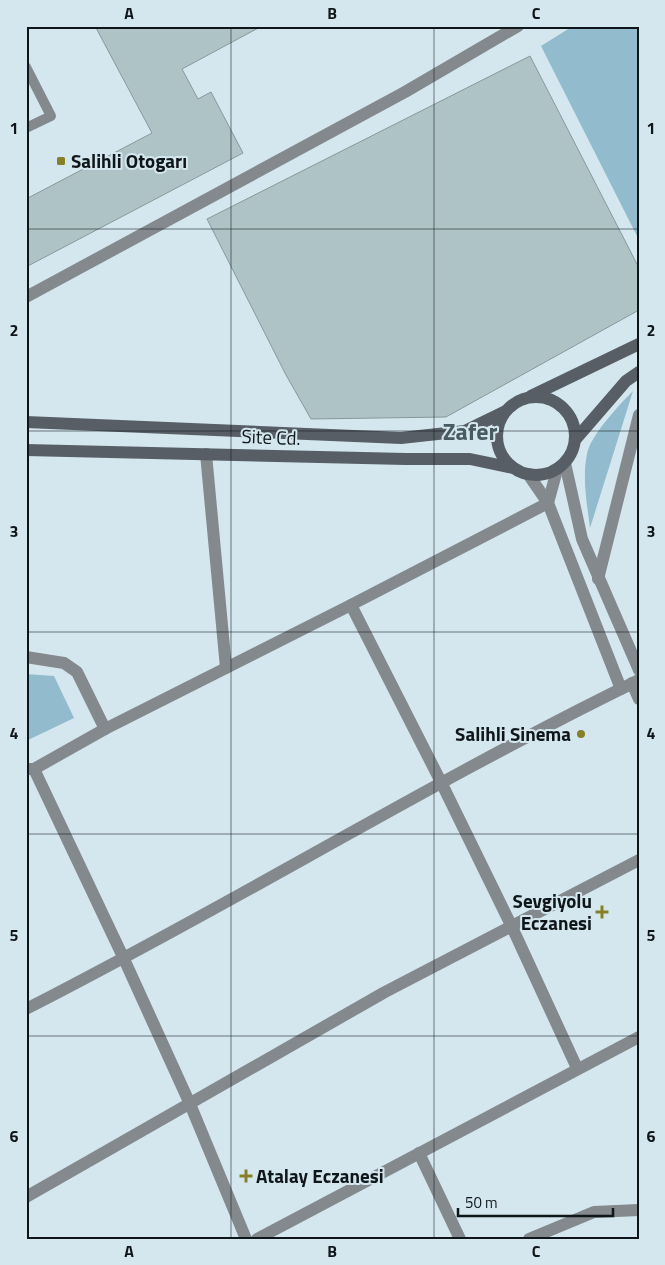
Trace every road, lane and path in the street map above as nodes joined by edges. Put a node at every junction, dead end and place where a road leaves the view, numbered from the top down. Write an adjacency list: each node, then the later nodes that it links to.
1 (518, 26): 4 (street)
2 (26, 67): 3 (lane)
3 (26, 128)
4 (26, 296)
5 (639, 344): 7 (main road)
6 (639, 372): 12 (main road)
7 (527, 398): 8 (main road); 12 (main road)
8 (506, 411): 10 (main road, Site Cd.); 16 (main road)
9 (639, 415): 11 (street)
10 (26, 422)
11 (636, 436): 19 (street)
12 (576, 440): 15 (main road)
13 (26, 450): 14 (main road, Site Cd.)
14 (206, 454): 16 (main road, Site Cd.); 22 (street)
15 (561, 466): 17 (main road); 18 (street); 19 (street)
16 (513, 468): 17 (main road)
17 (528, 474): 18 (street)
18 (548, 503): 20 (street); 24 (street)
19 (598, 579): 23 (street)
20 (351, 605): 22 (street); 28 (street)
21 (26, 657): 26 (street)
22 (226, 668): 26 (street)
23 (639, 670)
24 (630, 684): 25 (street); 28 (street)
25 (639, 699)
26 (105, 729): 27 (street)
27 (30, 769): 31 (street)
28 (441, 782): 30 (street); 31 (street)
29 (639, 860): 30 (street)
30 (512, 927): 34 (street); 35 (street)
31 (124, 958): 32 (street); 35 (street)
32 (26, 1009)
33 (639, 1037): 34 (street)
34 (577, 1068): 36 (street)
35 (190, 1104): 37 (street); 39 (street)
36 (419, 1152): 40 (street); 41 (street)
37 (26, 1197)
38 (639, 1210): 42 (street)
39 (246, 1239)
40 (257, 1239)
41 (460, 1239)
42 (529, 1239)

